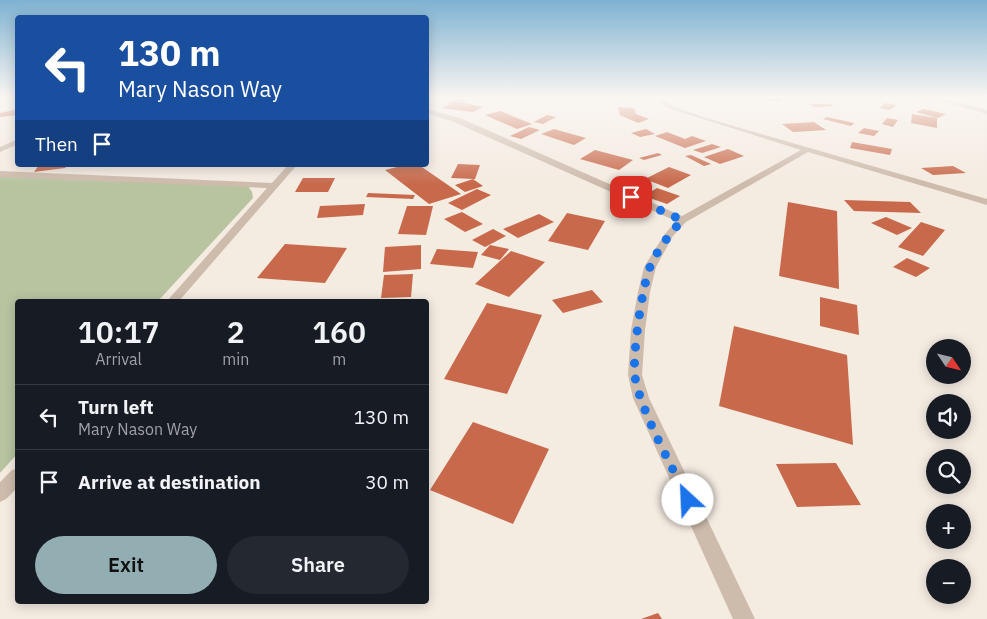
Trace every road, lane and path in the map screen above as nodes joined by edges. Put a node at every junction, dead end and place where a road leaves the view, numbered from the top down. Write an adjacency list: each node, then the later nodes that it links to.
1 (471, 126): 10 (street)
2 (729, 126): 4 (street)
3 (15, 142): 5 (street)
4 (808, 149): 9 (street); 10 (street)
5 (0, 150)
6 (291, 167): 8 (street)
7 (0, 174): 8 (street)
8 (275, 186): 11 (street)
9 (987, 202)
10 (682, 220): 14 (street)
11 (175, 299)
12 (15, 478): 13 (street)
13 (0, 494)
14 (744, 619)

